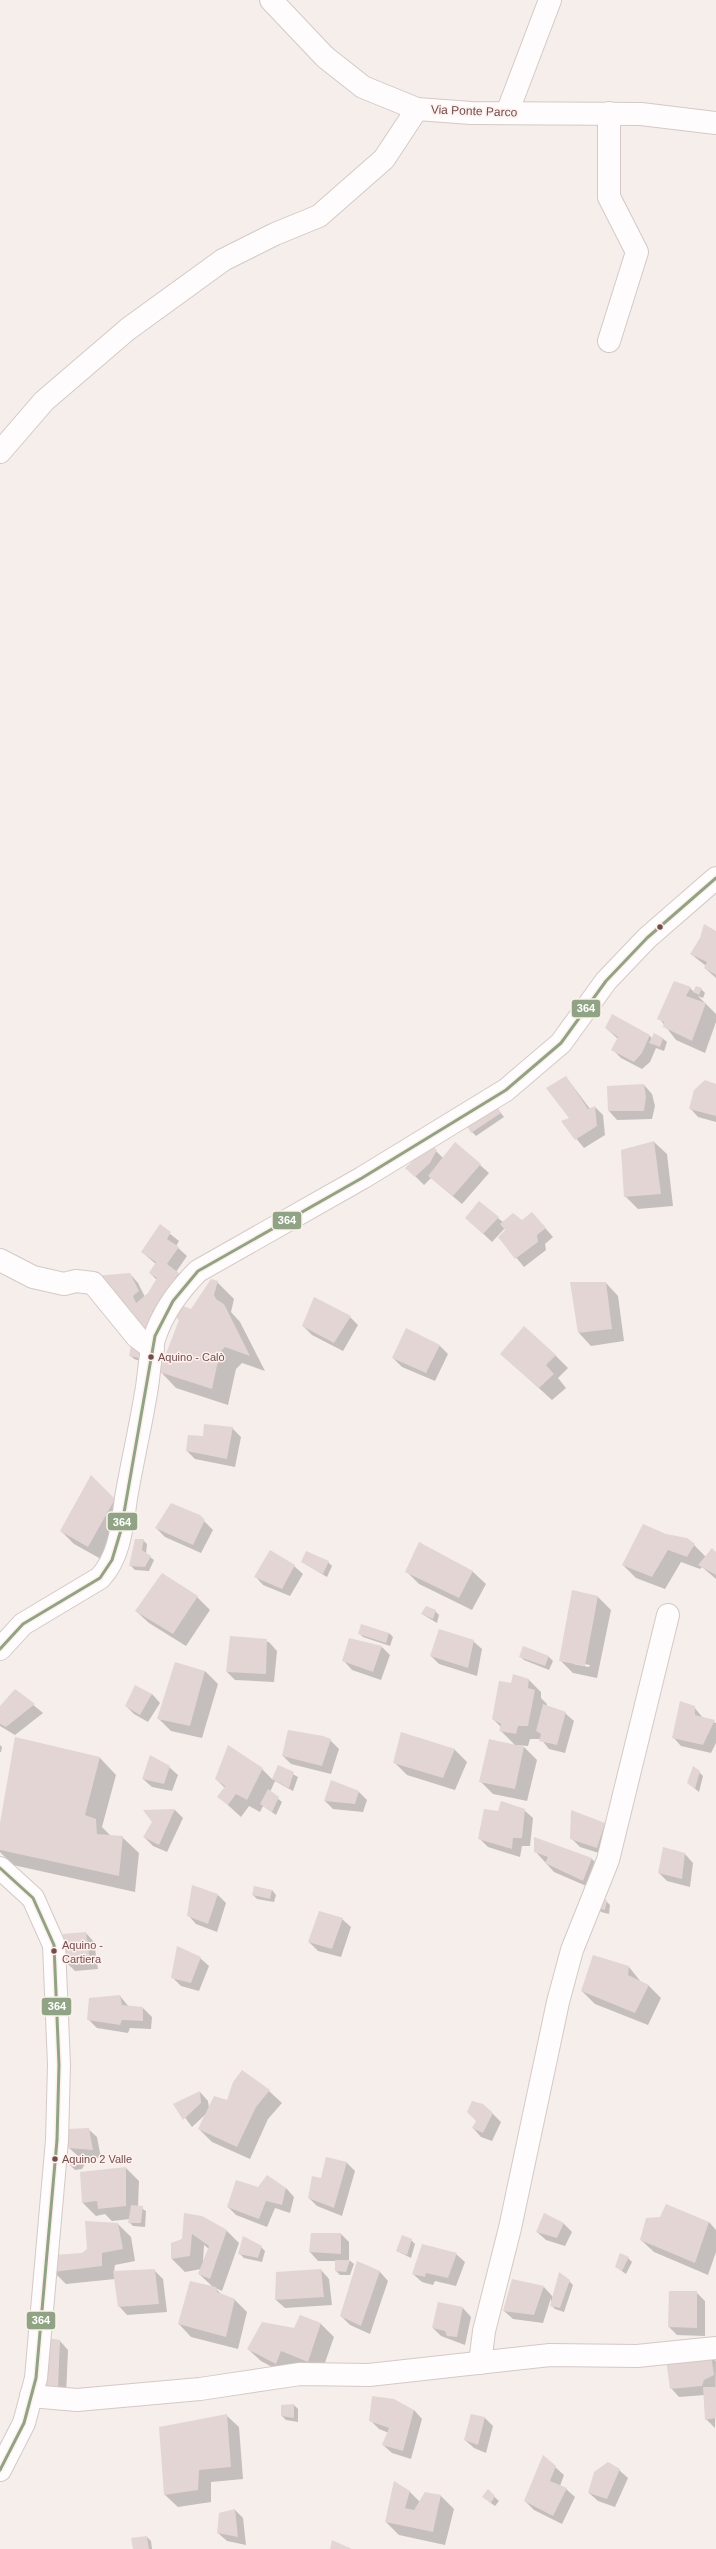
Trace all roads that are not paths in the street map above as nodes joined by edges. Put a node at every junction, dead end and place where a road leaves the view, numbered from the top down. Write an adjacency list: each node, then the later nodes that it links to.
1 (271, 0): 3 (street, Via Ponte Parco)
2 (550, 0): 4 (street)
3 (417, 109): 4 (street, Via Ponte Parco); 8 (street)
4 (507, 113): 5 (street, Via Ponte Parco)
5 (609, 113): 6 (street, Via Ponte Parco); 7 (street)
6 (716, 122)
7 (609, 341)
8 (0, 452)
9 (716, 878): 11 (street)
10 (0, 1260): 11 (street)
11 (153, 1349): 13 (street)
12 (668, 1615): 16 (street)
13 (0, 1649)
14 (0, 1868): 17 (street)
15 (716, 2348): 16 (street)
16 (480, 2363): 17 (street)
17 (31, 2396): 18 (street)
18 (7, 2444): 19 (street)
19 (0, 2470)

